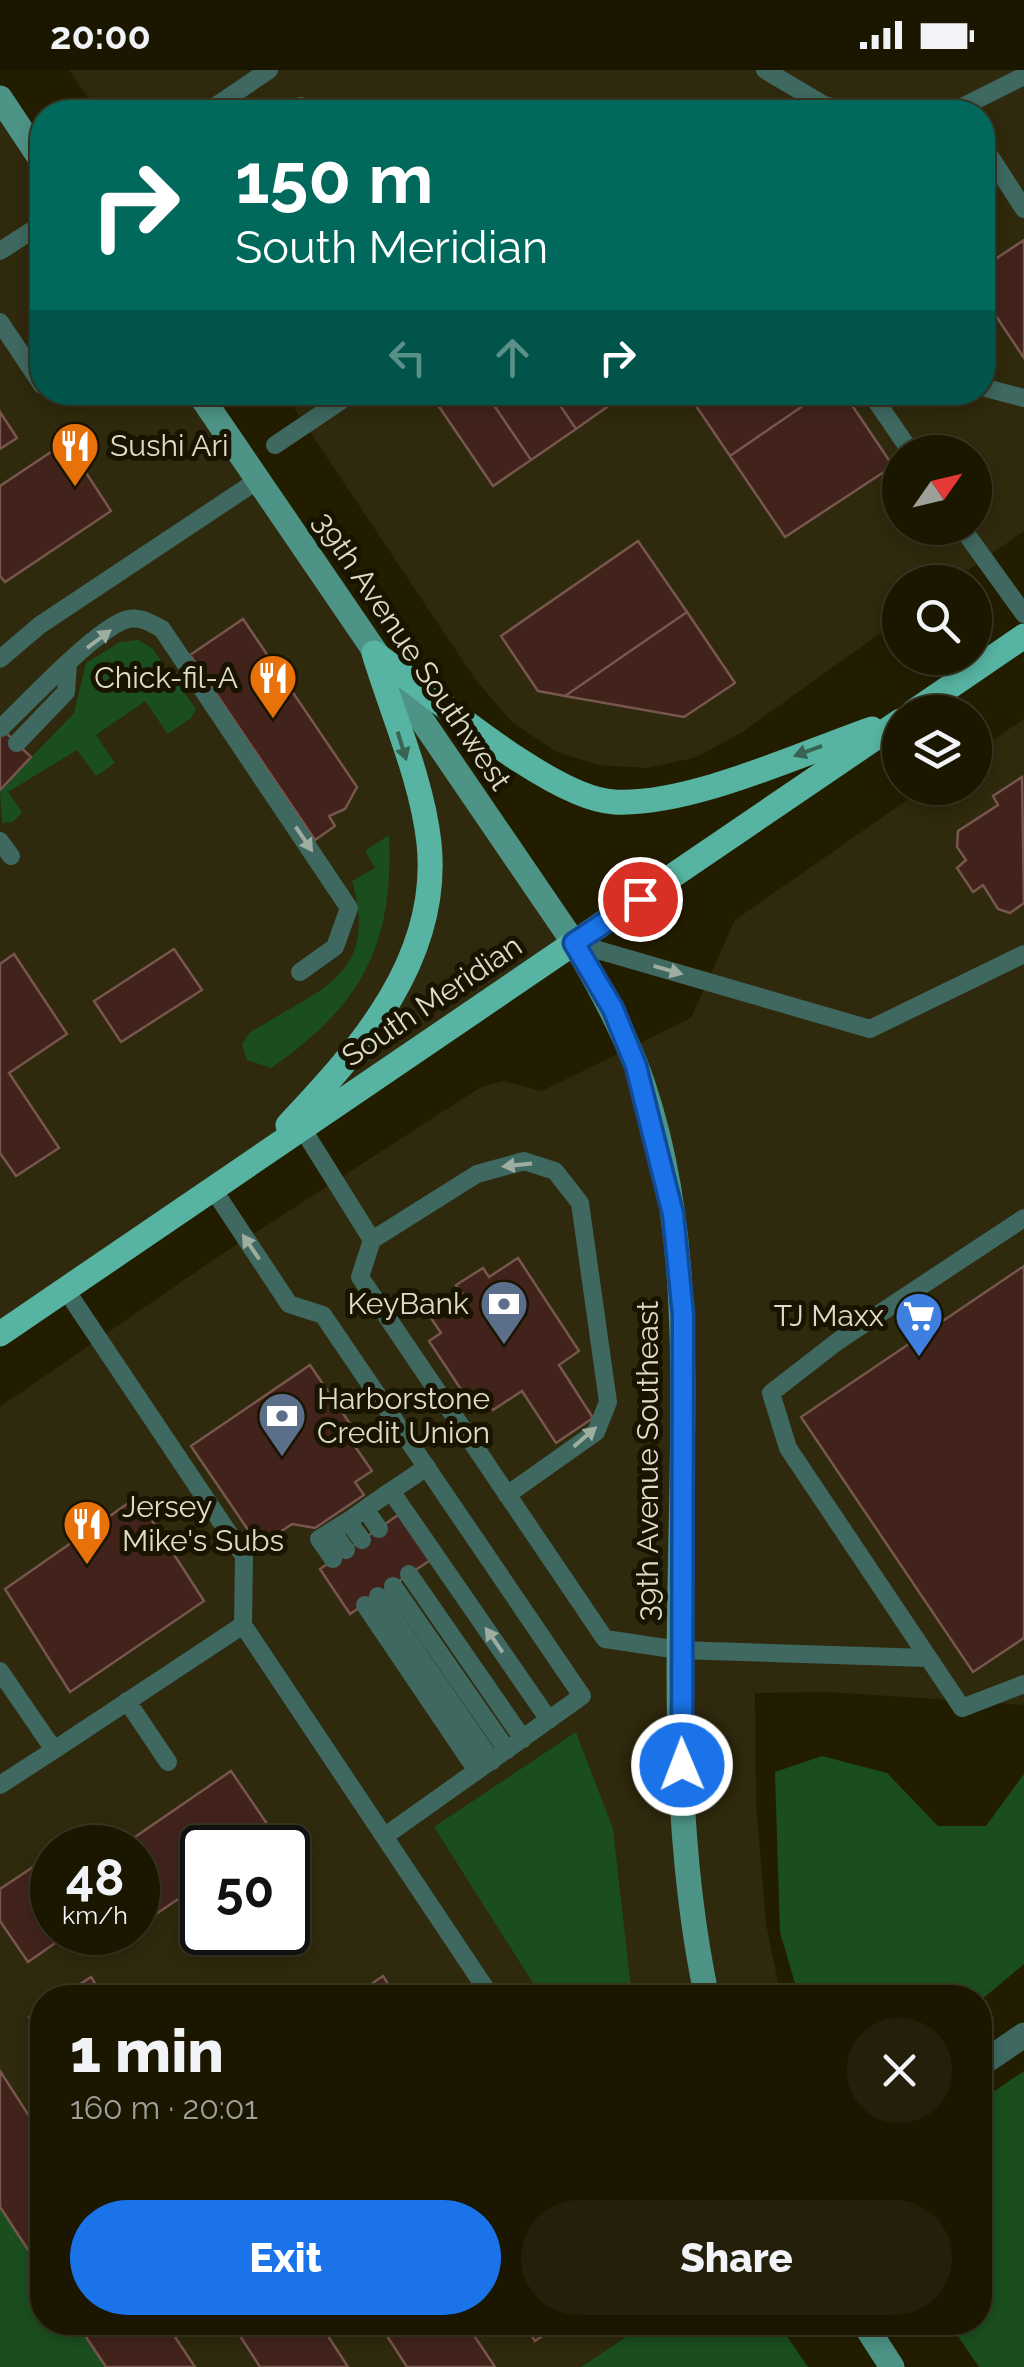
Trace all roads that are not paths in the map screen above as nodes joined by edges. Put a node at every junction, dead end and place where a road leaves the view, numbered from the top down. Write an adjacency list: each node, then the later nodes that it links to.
1 (269, 70): 5 (lane)
2 (765, 70): 6 (lane)
3 (1020, 86): 7 (lane)
4 (0, 98): 8 (main road)
5 (225, 100)
6 (816, 100)
7 (985, 100)
8 (30, 144)
9 (995, 164): 10 (lane)
10 (1024, 209)
11 (30, 232): 12 (lane)
12 (0, 251)
13 (0, 322): 14 (lane)
14 (30, 366)
15 (995, 390): 16 (lane)
16 (1024, 398)
17 (207, 405): 22 (main road, 39th Avenue Southwest)
18 (335, 405): 21 (lane)
19 (879, 405): 20 (lane)
20 (899, 435)
21 (275, 445)
22 (258, 480): 26 (main road, 39th Avenue Southwest); 27 (lane)
23 (974, 545): 24 (lane)
24 (1024, 614)
25 (1024, 636): 29 (main road)
26 (374, 652): 30 (main road, one-way to 26); 34 (main road, 39th Avenue Southwest); 38 (main road, one-way to 38)
27 (0, 659)
28 (68, 663): 31 (lane); 33 (lane); 36 (lane, one-way to 36)
29 (938, 695)
30 (882, 726)
31 (1, 728)
32 (882, 732): 34 (main road, South Meridian)
33 (17, 742)
34 (574, 943): 35 (lane, one-way to 35); 37 (main road, South Meridian); 52 (main road, 39th Avenue Southeast)
35 (1024, 954)
36 (300, 972)
37 (302, 1128): 38 (main road, South Meridian); 41 (lane)
38 (253, 1162): 39 (main road, South Meridian)
39 (213, 1189): 42 (main road, South Meridian); 44 (lane, one-way to 39)
40 (1024, 1218): 53 (lane)
41 (372, 1240): 46 (lane); 46 (lane, one-way to 41)
42 (66, 1290): 43 (main road, South Meridian); 51 (lane)
43 (0, 1334)
44 (427, 1467): 45 (lane); 57 (lane)
45 (391, 1491): 47 (lane); 57 (lane, one-way to 45)
46 (508, 1495): 52 (lane)
47 (365, 1509): 48 (lane); 49 (lane)
48 (340, 1526): 48 (lane)
49 (378, 1529)
50 (410, 1574): 59 (lane)
51 (243, 1625): 56 (lane); 62 (lane)
52 (680, 1650): 53 (lane); 64 (main road, 39th Avenue Southeast)
53 (928, 1658): 55 (lane)
54 (0, 1672): 58 (lane)
55 (1024, 1684)
56 (127, 1701): 58 (lane); 60 (lane)
57 (549, 1720): 59 (lane)
58 (54, 1750): 61 (lane)
59 (500, 1755): 59 (lane); 62 (lane)
60 (168, 1762)
61 (1, 1782)
62 (385, 1836): 63 (lane)
63 (483, 1985)
64 (705, 1985)
65 (1024, 2035): 66 (street)
66 (992, 2057)
67 (871, 2335): 68 (main road)
68 (892, 2367)

